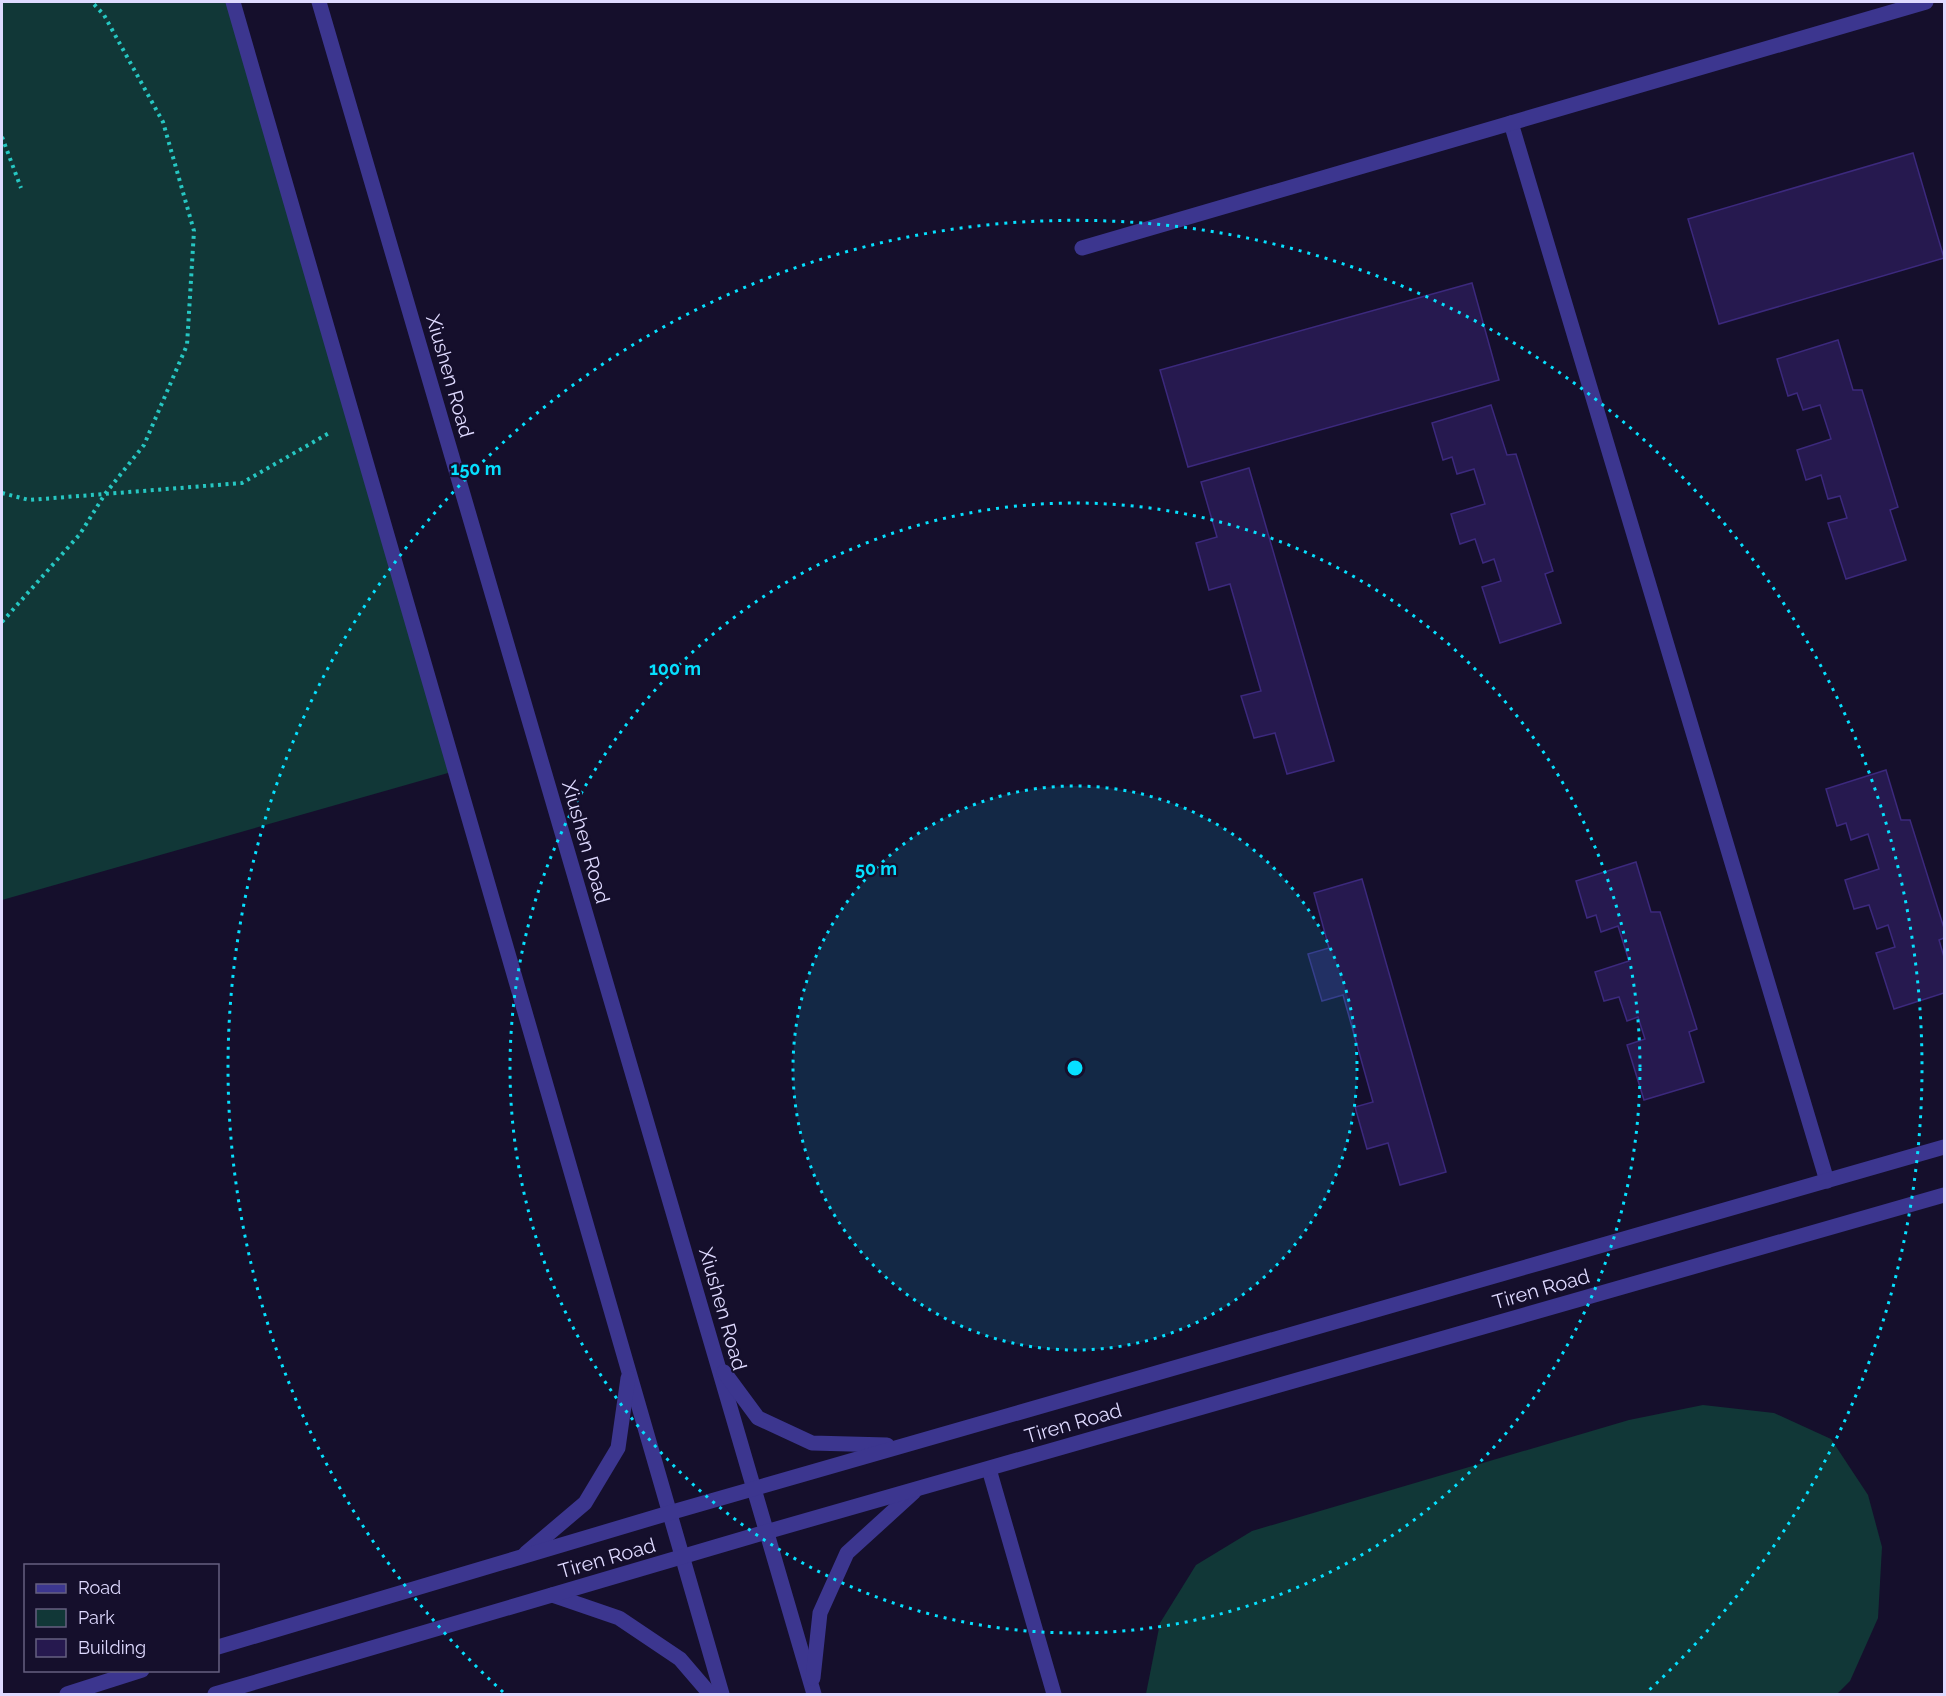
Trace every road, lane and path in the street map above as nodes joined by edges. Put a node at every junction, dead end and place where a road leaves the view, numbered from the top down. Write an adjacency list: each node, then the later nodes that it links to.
1 (92, 2): 11 (path)
2 (233, 2): 9 (street)
3 (319, 2): 16 (street, Xiushen Road)
4 (1926, 2): 5 (street)
5 (1511, 123): 8 (street); 14 (street)
6 (2, 136): 7 (path)
7 (21, 188)
8 (1082, 248)
9 (353, 419): 11 (path); 17 (street)
10 (2, 493): 11 (path)
11 (105, 494): 12 (path)
12 (2, 622)
13 (1944, 1147): 14 (street, Tiren Road)
14 (1827, 1181): 18 (street, Tiren Road)
15 (1944, 1195): 19 (street, Tiren Road)
16 (717, 1364): 18 (street); 20 (street, Xiushen Road)
17 (629, 1372): 22 (street); 24 (street)
18 (902, 1446): 20 (street, Tiren Road)
19 (989, 1469): 21 (street, Tiren Road); 34 (street)
20 (754, 1488): 22 (street, Tiren Road); 23 (street, Xiushen Road)
21 (917, 1489): 23 (street, Tiren Road); 29 (street)
22 (669, 1513): 24 (street, Tiren Road); 25 (street)
23 (766, 1533): 25 (street, Tiren Road); 29 (street, Xiushen Road)
24 (521, 1557): 27 (street, Tiren Road)
25 (683, 1557): 26 (street, Tiren Road); 33 (street)
26 (552, 1595): 31 (street, Tiren Road); 32 (street)
27 (219, 1647)
28 (139, 1672): 30 (street)
29 (813, 1690)
30 (67, 1695)
31 (215, 1695)
32 (710, 1695)
33 (722, 1695)
34 (1054, 1695)

